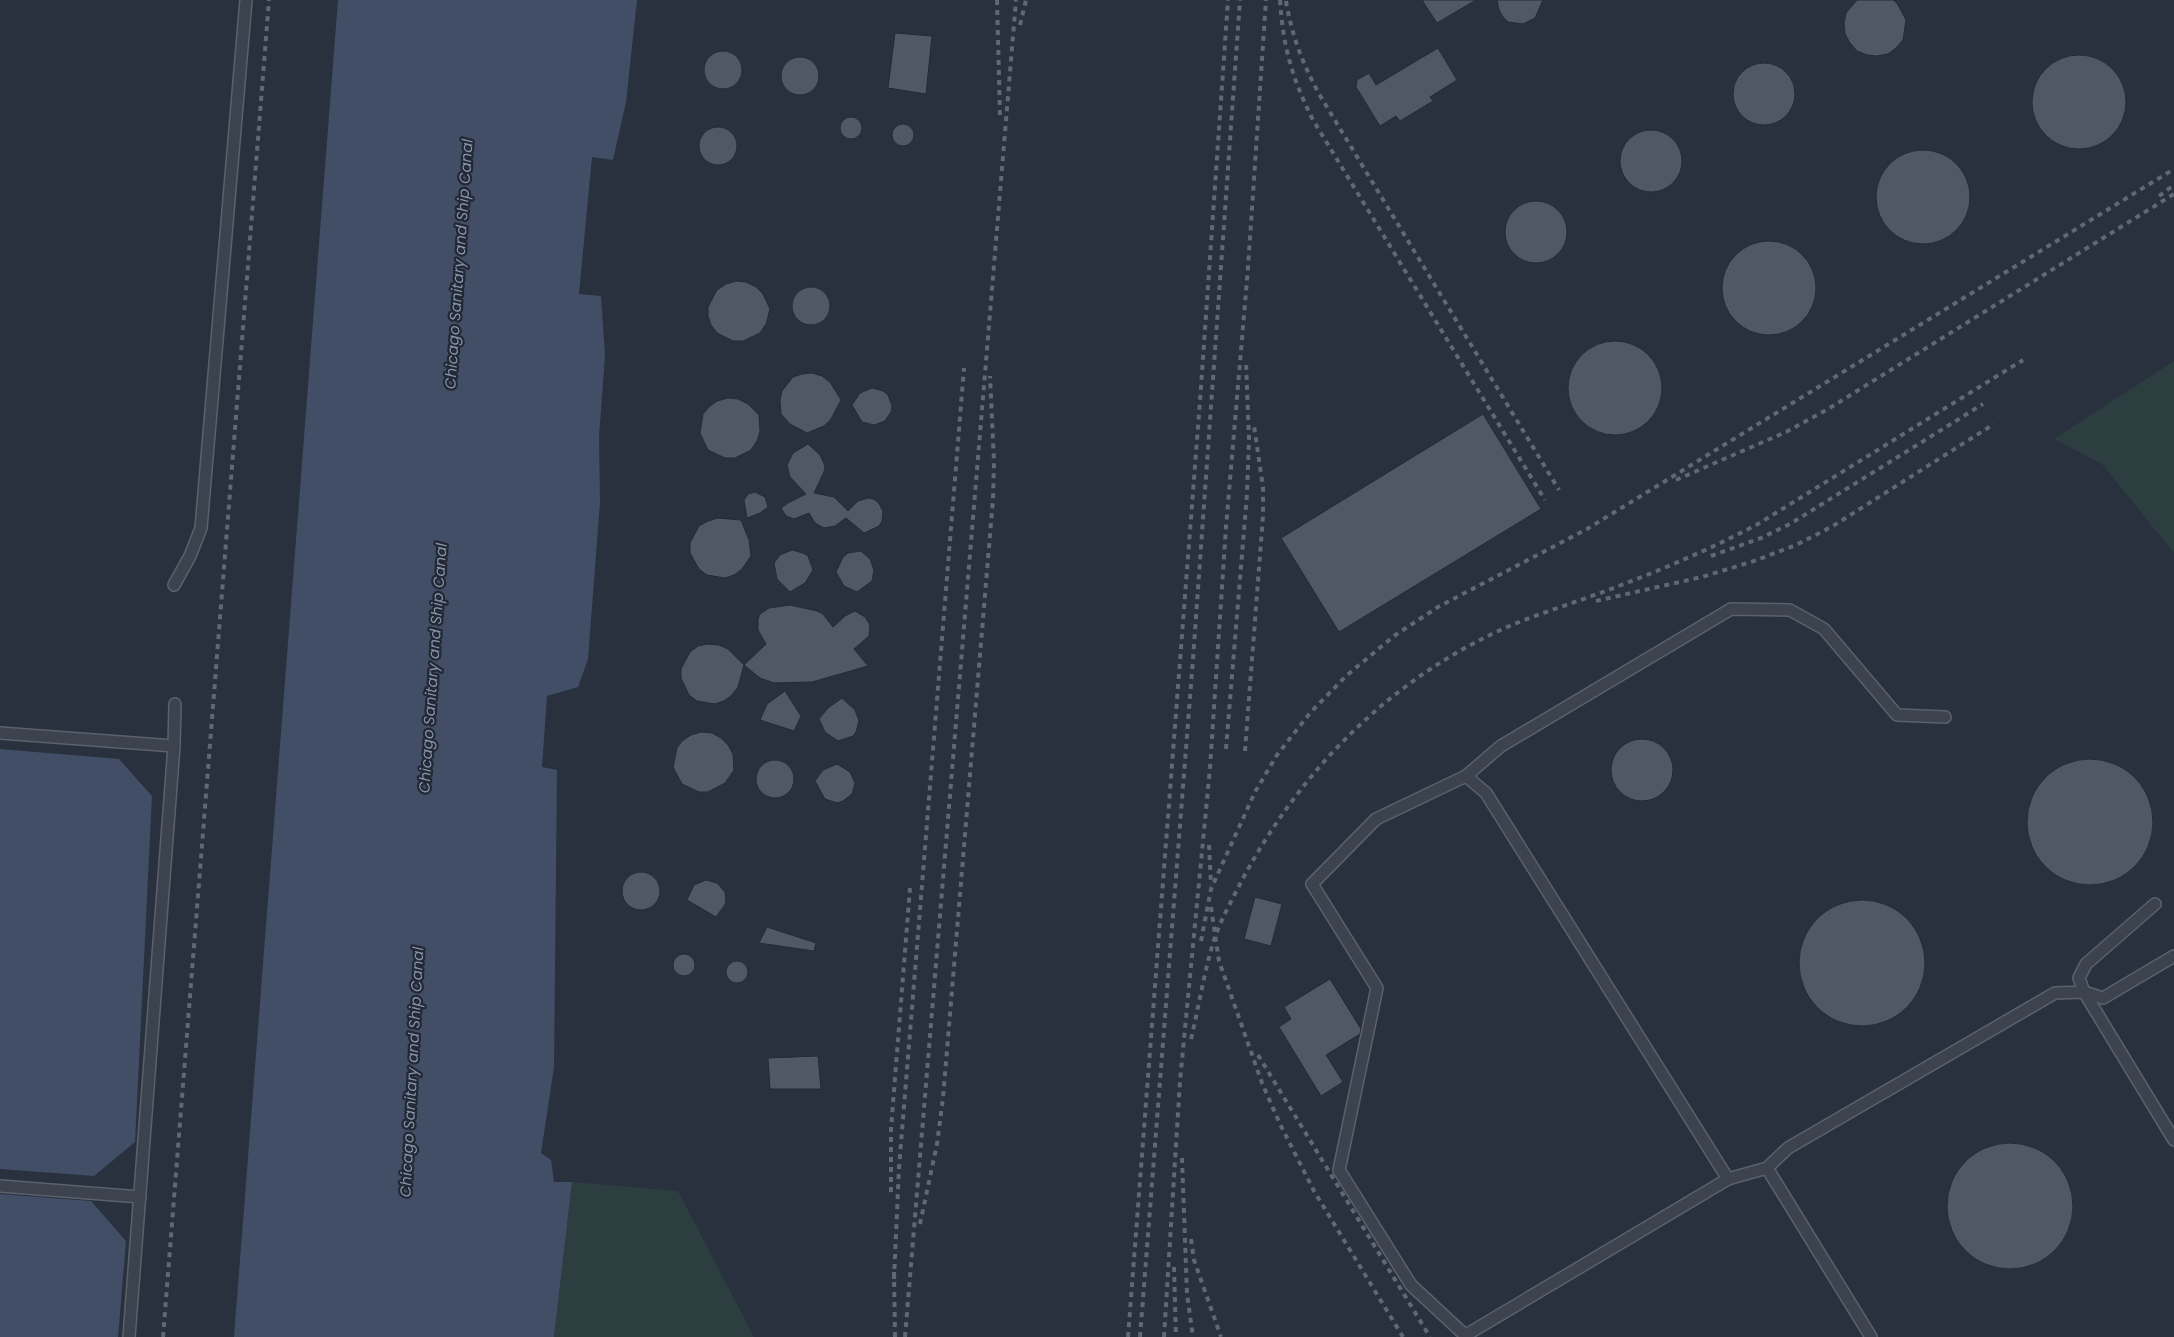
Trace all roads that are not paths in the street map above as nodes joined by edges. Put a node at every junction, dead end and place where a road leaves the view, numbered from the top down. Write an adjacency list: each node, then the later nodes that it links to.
1 (246, 0): 2 (lane)
2 (174, 585)
3 (175, 704): 6 (lane)
4 (1945, 717): 7 (lane)
5 (0, 733): 6 (lane)
6 (174, 746): 15 (lane)
7 (1466, 776): 13 (lane); 16 (lane)
8 (2155, 904): 10 (lane)
9 (2174, 956): 10 (lane)
10 (2084, 992): 11 (lane); 12 (lane)
11 (2174, 1140)
12 (1767, 1168): 13 (lane); 18 (lane)
13 (1728, 1179): 16 (lane)
14 (0, 1186): 15 (lane)
15 (140, 1197): 17 (lane)
16 (1466, 1336)
17 (129, 1337)
18 (1871, 1337)

